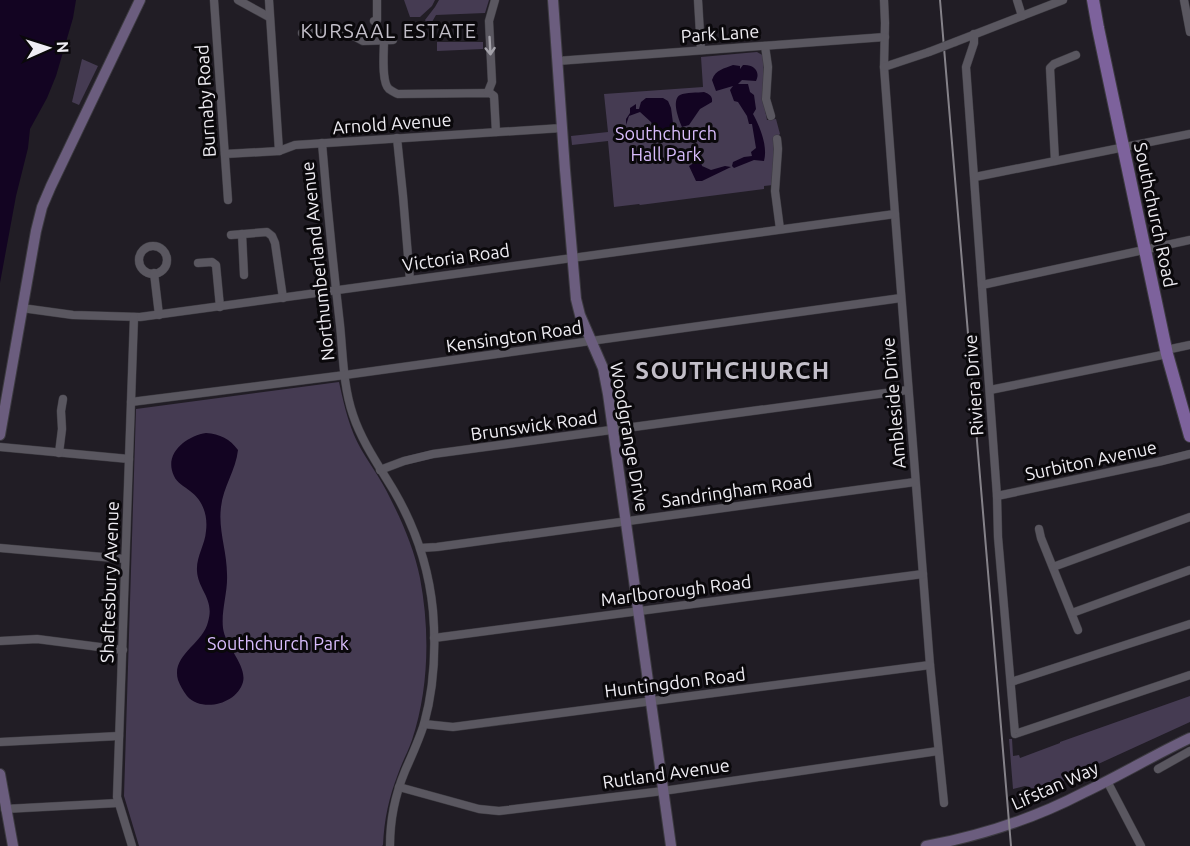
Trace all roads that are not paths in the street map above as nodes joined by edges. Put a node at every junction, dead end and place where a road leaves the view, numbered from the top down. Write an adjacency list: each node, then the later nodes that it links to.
1 (140, 0): 58 (street)
2 (214, 0): 38 (street, Burnaby Road)
3 (237, 0): 17 (street)
4 (269, 0): 17 (street)
5 (377, 0): 14 (street)
6 (495, 0): 28 (street, one-way to 28)
7 (553, 0): 26 (street, Woodgrange Drive)
8 (698, 0): 24 (street)
9 (884, 0): 22 (street, Ambleside Drive)
10 (1017, 0): 16 (street)
11 (1063, 0): 16 (street)
12 (1093, 0): 36 (main road, Southchurch Road)
13 (1184, 0): 19 (street)
14 (377, 12): 15 (street); 18 (street)
15 (386, 12)
16 (1022, 16): 21 (street)
17 (269, 17): 37 (street)
18 (374, 21)
19 (1190, 32)
20 (302, 33): 28 (street)
21 (974, 34): 27 (street, bridge); 40 (street, Riviera Drive)
22 (885, 37): 23 (street, Park Lane); 27 (street, Ambleside Drive)
23 (765, 45): 24 (street, Park Lane); 29 (street)
24 (701, 50): 26 (street, Park Lane)
25 (1076, 55): 39 (street)
26 (557, 61): 30 (street, Woodgrange Drive)
27 (884, 67): 42 (street, Ambleside Drive)
28 (488, 92): 31 (street)
29 (771, 116)
30 (562, 128): 31 (street, Arnold Avenue); 48 (street, Woodgrange Drive)
31 (496, 132): 33 (street, Arnold Avenue)
32 (1190, 134): 36 (street)
33 (397, 138): 35 (street, Arnold Avenue); 52 (street)
34 (777, 139): 43 (street)
35 (322, 143): 37 (street, Arnold Avenue); 54 (street, Northumberland Avenue)
36 (1123, 148): 39 (street); 47 (main road, Southchurch Road)
37 (279, 151): 38 (street, Arnold Avenue)
38 (225, 154): 41 (street, Burnaby Road)
39 (1055, 161): 40 (street)
40 (975, 177): 53 (street, Riviera Drive)
41 (228, 200)
42 (894, 214): 43 (street, Victoria Road); 56 (street, Ambleside Drive)
43 (780, 229): 48 (street, Victoria Road)
44 (242, 234): 45 (street); 51 (street); 55 (street)
45 (231, 235)
46 (1190, 240): 47 (street)
47 (1144, 250): 53 (street); 63 (main road, Southchurch Road)
48 (573, 257): 52 (street, Victoria Road); 61 (street, Woodgrange Drive)
49 (198, 263): 57 (street)
50 (154, 273): 59 (street)
51 (244, 275)
52 (410, 280): 54 (street, Victoria Road)
53 (982, 285): 66 (street, Riviera Drive)
54 (336, 290): 55 (street, Victoria Road); 64 (street, Northumberland Avenue)
55 (283, 298): 57 (street, Victoria Road)
56 (901, 298): 61 (street, Kensington Road); 65 (street, Ambleside Drive)
57 (220, 307): 59 (street, Victoria Road)
58 (22, 308): 60 (street, Victoria Road); 70 (street)
59 (159, 315): 60 (street, Victoria Road)
60 (134, 317): 68 (street, Shaftesbury Avenue)
61 (591, 342): 64 (street, Kensington Road); 69 (street, Woodgrange Drive)
62 (1190, 345): 63 (street)
63 (1166, 352): 66 (street); 71 (main road, Southchurch Road)
64 (345, 375): 68 (street, Kensington Road); 76 (street, Northumberland Avenue)
65 (908, 390): 69 (street, Brunswick Road); 77 (street, Ambleside Drive)
66 (990, 390): 78 (street, Riviera Drive)
67 (63, 399): 73 (street)
68 (131, 402): 75 (street, Shaftesbury Avenue)
69 (613, 430): 76 (street, Brunswick Road); 80 (street, Woodgrange Drive)
70 (0, 435)
71 (1190, 436)
72 (0, 447): 73 (street)
73 (59, 453): 75 (street)
74 (1190, 454): 78 (street, Surbiton Avenue)
75 (129, 459): 84 (street, Shaftesbury Avenue)
76 (380, 470): 83 (street, Northumberland Avenue)
77 (915, 482): 80 (street, Sandringham Road); 87 (street, Ambleside Drive)
78 (997, 496): 97 (street, Riviera Drive)
79 (1190, 517): 85 (street)
80 (626, 521): 83 (street, Sandringham Road); 88 (street, Woodgrange Drive)
81 (1039, 529): 85 (street)
82 (0, 548): 84 (street)
83 (420, 548): 92 (street, Northumberland Avenue)
84 (125, 560): 94 (street, Shaftesbury Avenue)
85 (1053, 567): 89 (street)
86 (1190, 570): 89 (street)
87 (923, 574): 88 (street, Marlborough Road); 95 (street, Ambleside Drive)
88 (638, 611): 92 (street, Marlborough Road); 98 (street, Woodgrange Drive)
89 (1072, 613): 91 (street)
90 (1190, 624): 97 (street)
91 (1078, 630)
92 (434, 638): 99 (street, Northumberland Avenue)
93 (0, 641): 94 (street)
94 (123, 650): 100 (street, Shaftesbury Avenue)
95 (930, 665): 98 (street, Huntingdon Road); 103 (street, Ambleside Drive)
96 (1190, 675): 97 (street, Riviera Drive)
97 (1011, 682)
98 (651, 701): 99 (street, Huntingdon Road); 109 (street, Woodgrange Drive)
99 (424, 724): 108 (street, Northumberland Avenue)
100 (119, 736): 102 (street); 110 (street, Shaftesbury Avenue)
101 (1190, 738): 107 (street, Lifstan Way)
102 (0, 742)
103 (938, 750): 109 (street, Rutland Avenue); 111 (street, Ambleside Drive)
104 (1190, 752): 105 (street)
105 (1158, 769)
106 (0, 774): 112 (street)
107 (1107, 781): 117 (street, Lifstan Way); 118 (street)
108 (399, 787): 109 (street, Rutland Avenue); 115 (street, Northumberland Avenue)
109 (663, 790): 116 (street, Woodgrange Drive)
110 (118, 803): 112 (street); 114 (street, Shaftesbury Avenue)
111 (944, 803)
112 (5, 809): 113 (street)
113 (13, 846)
114 (132, 846)
115 (390, 846)
116 (671, 846)
117 (926, 846)
118 (1141, 846)

